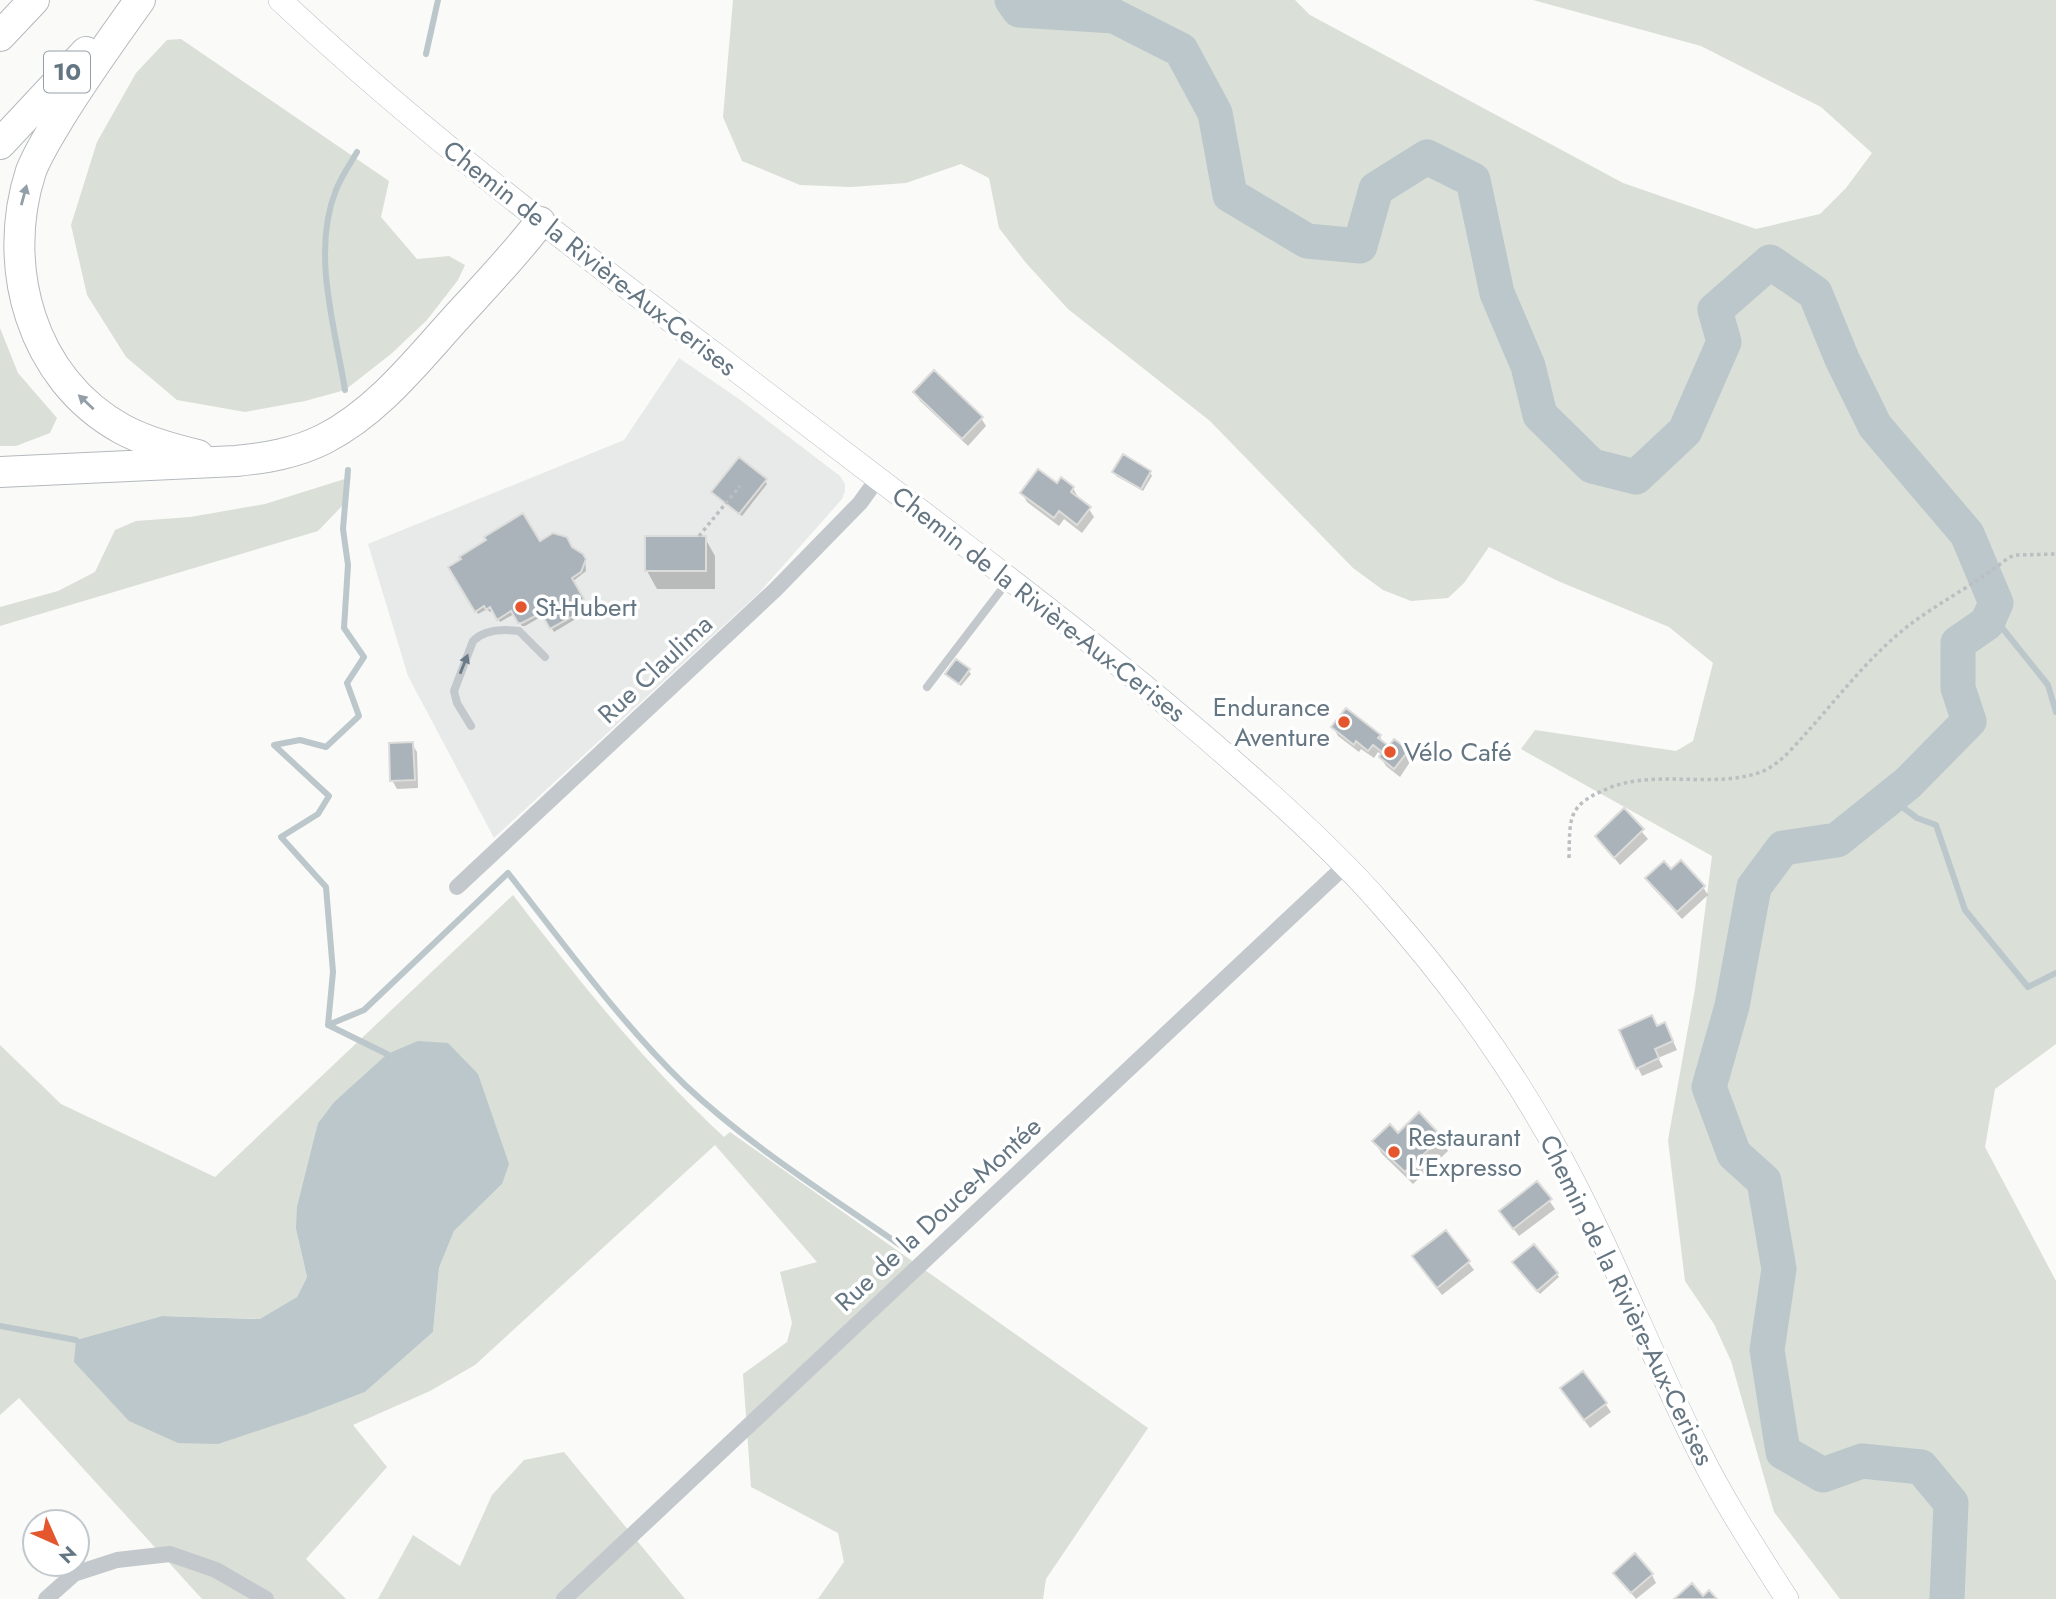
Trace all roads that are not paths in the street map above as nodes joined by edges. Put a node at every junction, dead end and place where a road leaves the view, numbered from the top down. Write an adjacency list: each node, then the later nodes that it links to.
1 (34, 0): 5 (highway)
2 (134, 0): 6 (highway, 10)
3 (140, 0): 8 (highway, one-way to 3)
4 (280, 0): 7 (main road, Chemin de la Rivière-Aux-Cerises)
5 (0, 36)
6 (0, 144)
7 (540, 222): 8 (highway); 10 (main road, Chemin de la Rivière-Aux-Cerises)
8 (236, 461): 9 (highway)
9 (0, 472)
10 (878, 478): 11 (main road, Chemin de la Rivière-Aux-Cerises); 16 (street, Rue Claulima)
11 (1010, 579): 13 (lane); 15 (main road, Chemin de la Rivière-Aux-Cerises)
12 (545, 657): 14 (lane, one-way to 12)
13 (927, 687)
14 (471, 726)
15 (1346, 865): 19 (street, Rue de la Douce-Montée); 20 (main road, Chemin de la Rivière-Aux-Cerises)
16 (457, 887)
17 (46, 1599): 18 (street)
18 (266, 1599)
19 (564, 1599)
20 (1787, 1599)

